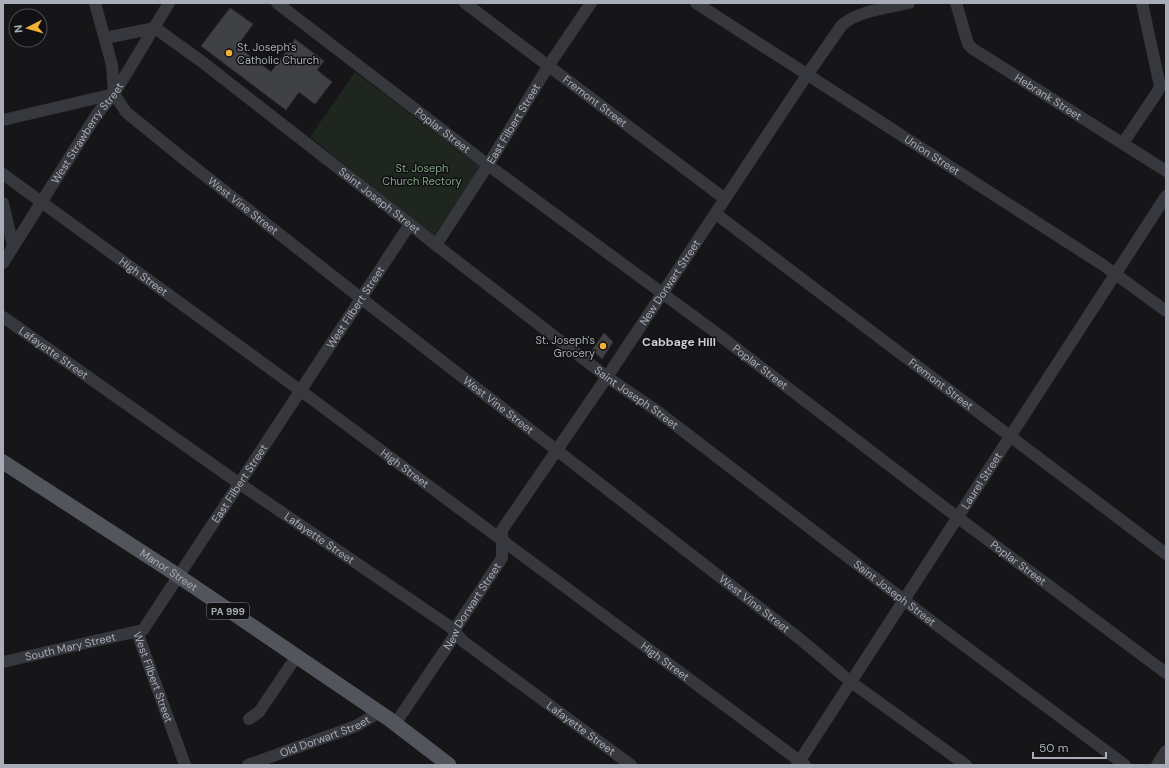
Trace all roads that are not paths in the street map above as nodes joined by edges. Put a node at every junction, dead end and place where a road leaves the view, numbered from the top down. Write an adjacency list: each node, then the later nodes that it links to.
1 (95, 3): 12 (street, West Vine Street)
2 (170, 3): 11 (street, West Strawberry Street)
3 (277, 3): 18 (street, Poplar Street)
4 (465, 3): 13 (street, Fremont Street)
5 (591, 3): 13 (street, East Filbert Street)
6 (696, 3): 14 (street, Union Street)
7 (909, 3): 10 (street, New Dorwart Street)
8 (956, 3): 17 (street, Hebrank Street)
9 (1142, 3): 17 (street)
10 (889, 6): 14 (street, New Dorwart Street)
11 (155, 28): 12 (street); 15 (street, West Strawberry Street); 26 (street, Saint Joseph Street)
12 (104, 38): 15 (street, West Vine Street)
13 (549, 66): 18 (street, East Filbert Street); 22 (street, Fremont Street)
14 (807, 75): 22 (street, New Dorwart Street); 30 (street, Union Street)
15 (114, 94): 16 (street); 23 (street, West Strawberry Street); 32 (street, West Vine Street)
16 (3, 120)
17 (1124, 143): 19 (street, Hebrank Street)
18 (488, 165): 27 (street, East Filbert Street); 31 (street, Poplar Street)
19 (1166, 171)
20 (3, 174): 23 (street, High Street)
21 (1166, 196): 30 (street, Laurel Street)
22 (725, 199): 25 (street, New Dorwart Street)
23 (42, 202): 28 (street, West Strawberry Street); 36 (street, High Street)
24 (3, 203): 28 (street)
25 (716, 214): 31 (street, New Dorwart Street); 37 (street, Fremont Street)
26 (410, 224): 27 (street, Saint Joseph Street); 32 (street, West Filbert Street)
27 (436, 245): 35 (street, Saint Joseph Street)
28 (14, 246): 29 (street, West Strawberry Street)
29 (3, 263)
30 (1115, 274): 33 (street, Union Street); 37 (street, Laurel Street)
31 (662, 293): 35 (street, New Dorwart Street); 41 (street, Poplar Street)
32 (362, 299): 36 (street, West Filbert Street); 38 (street, West Vine Street)
33 (1166, 311)
34 (3, 317): 40 (street, Lafayette Street)
35 (607, 377): 38 (street, New Dorwart Street); 45 (street, Saint Joseph Street)
36 (301, 391): 40 (street, East Filbert Street); 42 (street, High Street)
37 (1010, 436): 41 (street, Laurel Street); 43 (street, Fremont Street)
38 (557, 450): 42 (street, New Dorwart Street); 51 (street, West Vine Street)
39 (3, 462): 44 (main road, Manor Street / PA 999)
40 (240, 484): 44 (street, East Filbert Street); 47 (street, Lafayette Street)
41 (957, 517): 45 (street, Laurel Street); 50 (street, Poplar Street)
42 (502, 541): 47 (street, New Dorwart Street); 56 (street, High Street)
43 (1166, 554)
44 (178, 577): 46 (street, West Filbert Street); 48 (main road, Manor Street / PA 999)
45 (904, 600): 51 (street, Laurel Street); 62 (street, Saint Joseph Street)
46 (137, 632): 49 (street, South Mary Street); 57 (street, West Filbert Street)
47 (455, 632): 54 (street, New Dorwart Street); 60 (street, Lafayette Street)
48 (296, 657): 52 (main road, Manor Street / PA 999); 53 (street)
49 (3, 662)
50 (1166, 673)
51 (851, 682): 56 (street, Laurel Street); 61 (street, West Vine Street)
52 (378, 713): 54 (main road, Manor Street / PA 999); 58 (street, Old Dorwart Street)
53 (249, 719)
54 (395, 724): 59 (main road, Manor Street / PA 999)
55 (1166, 751): 63 (street)
56 (800, 764)
57 (185, 765)
58 (248, 765)
59 (449, 765)
60 (631, 765)
61 (966, 765)
62 (1124, 765)
63 (1157, 765)

